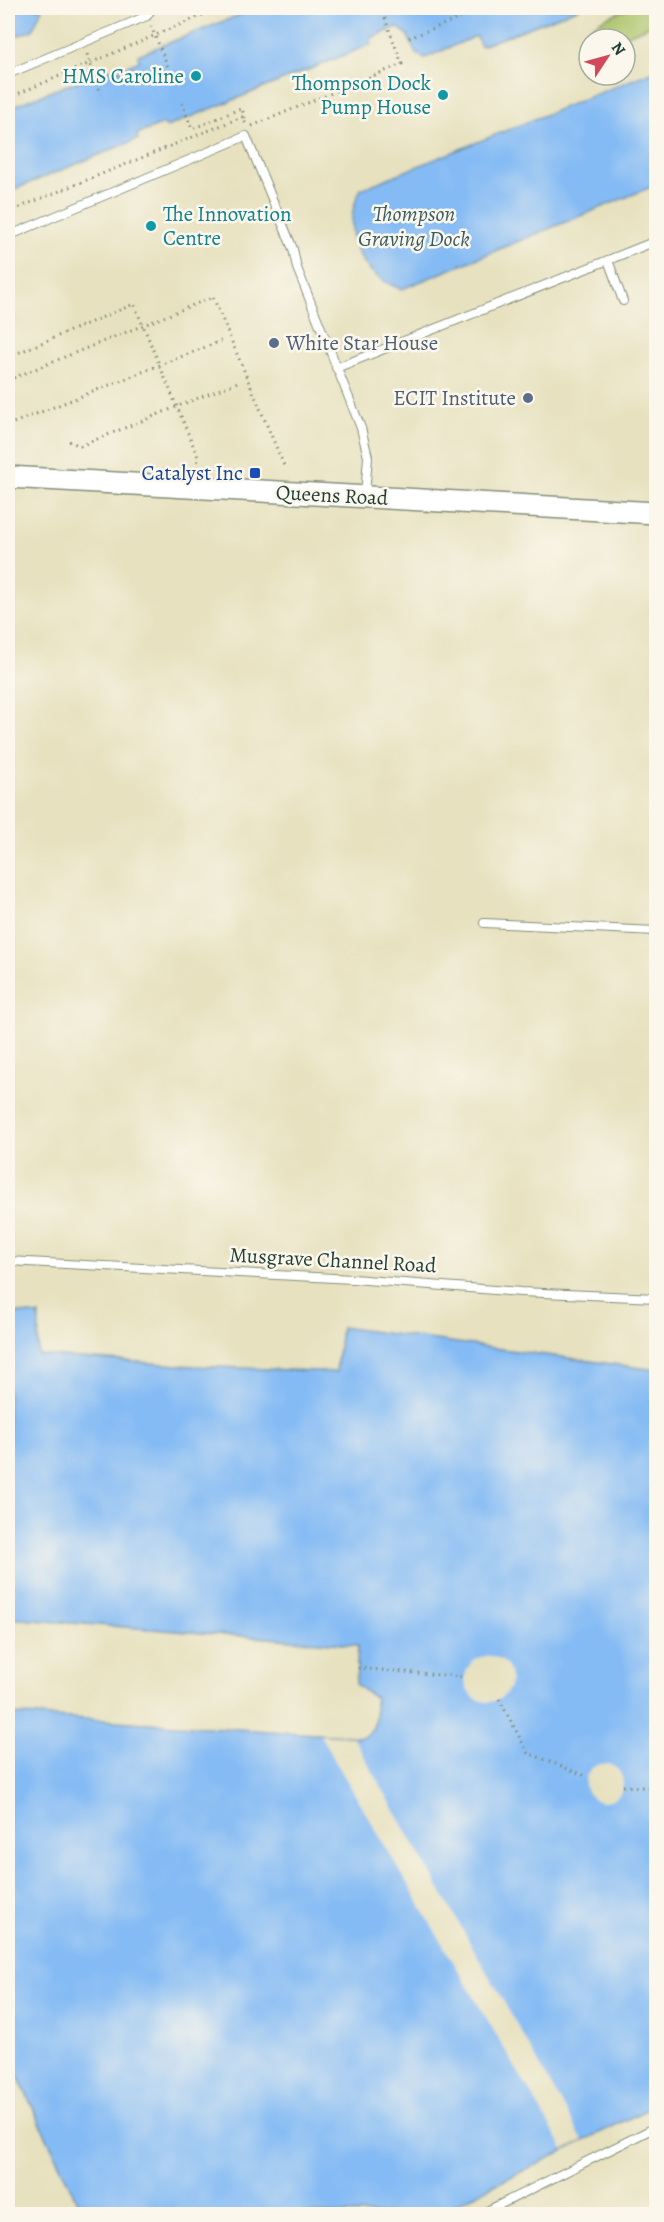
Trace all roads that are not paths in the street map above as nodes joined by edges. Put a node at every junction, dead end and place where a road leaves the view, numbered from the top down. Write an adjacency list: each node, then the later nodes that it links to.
1 (152, 8): 2 (lane)
2 (8, 75)
3 (8, 236): 7 (lane)
4 (657, 240): 5 (lane)
5 (608, 260): 6 (lane); 7 (lane)
6 (622, 301)
7 (336, 368): 9 (lane)
8 (8, 477): 9 (street, Queens Road)
9 (365, 496): 10 (street, Queens Road)
10 (657, 513)
11 (484, 923): 12 (lane)
12 (657, 931)
13 (8, 1261): 14 (lane, Musgrave Channel Road)
14 (657, 1298)
15 (657, 2127): 16 (lane)
16 (481, 2214)

